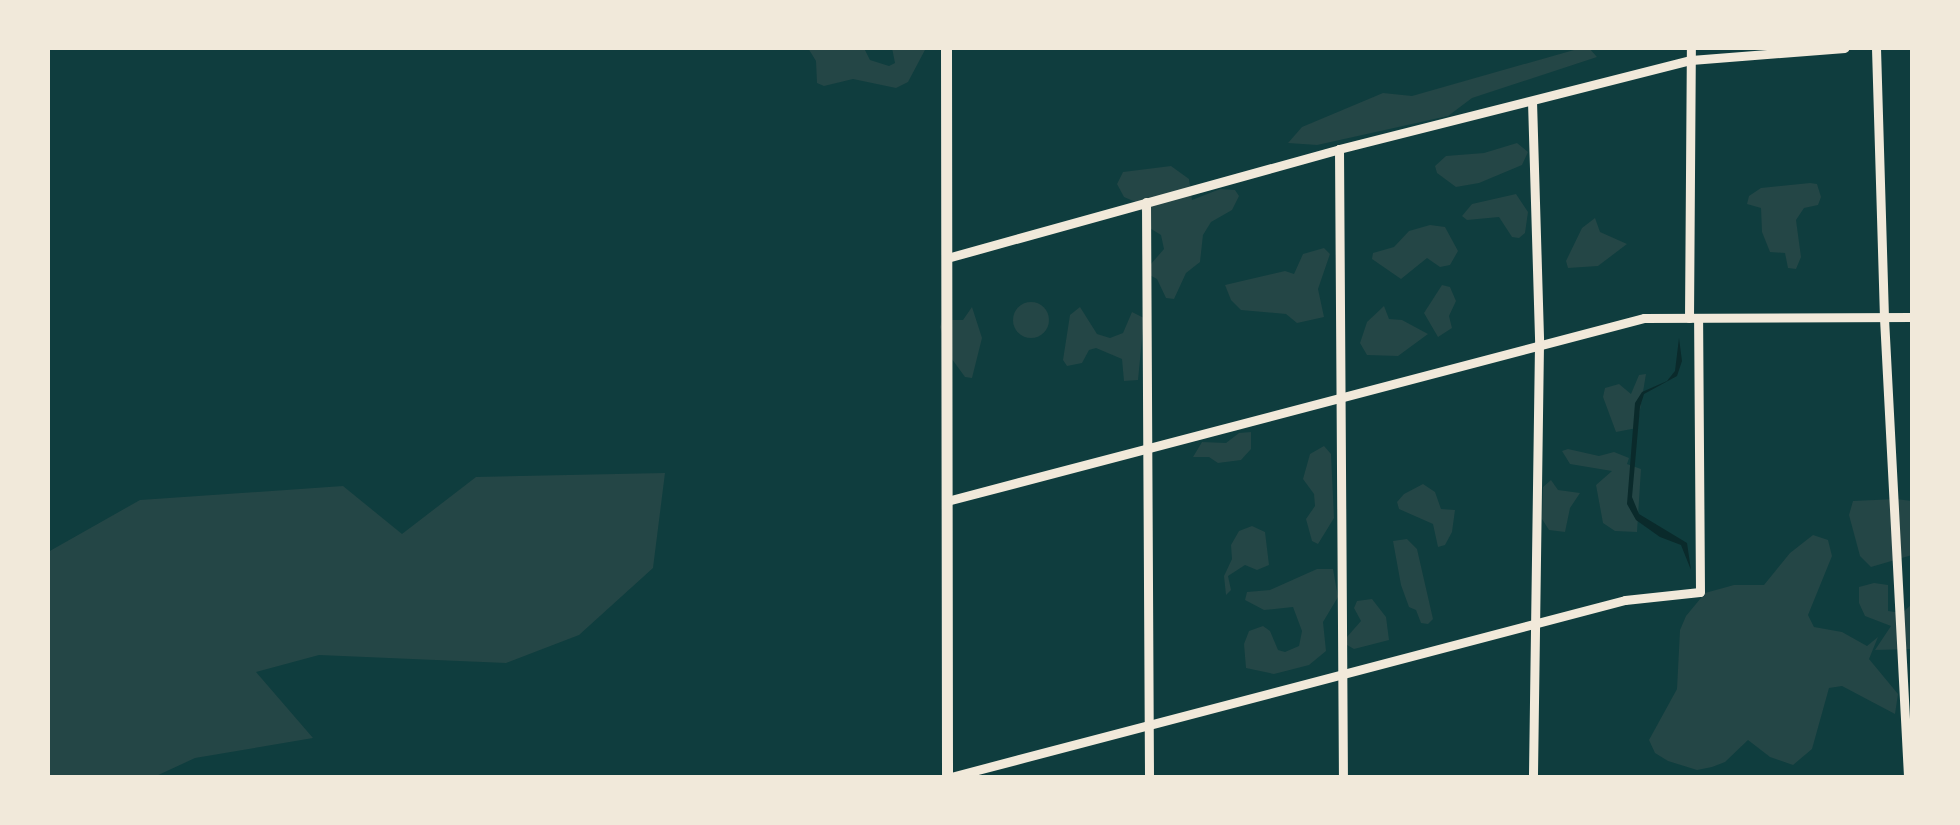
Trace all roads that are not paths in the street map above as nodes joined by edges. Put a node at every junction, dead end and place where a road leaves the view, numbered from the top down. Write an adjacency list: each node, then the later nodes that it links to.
1 (946, 48): 9 (street)
2 (1691, 48): 5 (street)
3 (1846, 48): 5 (street)
4 (1876, 48): 12 (street)
5 (1691, 60): 6 (street); 11 (street)
6 (1532, 101): 7 (street); 13 (street)
7 (1338, 149): 8 (street); 14 (street)
8 (1146, 202): 9 (street); 15 (street)
9 (947, 258): 16 (street)
10 (1912, 317): 12 (street)
11 (1693, 318): 12 (street); 13 (street); 17 (street)
12 (1884, 318): 24 (street)
13 (1540, 344): 14 (street); 17 (street)
14 (1343, 395): 15 (street); 18 (street)
15 (1149, 446): 16 (street); 19 (street)
16 (947, 501): 20 (street)
17 (1532, 624): 18 (street); 23 (street)
18 (1343, 671): 19 (street); 22 (street)
19 (1150, 723): 20 (street); 21 (street)
20 (947, 778)
21 (1150, 778)
22 (1343, 778)
23 (1533, 778)
24 (1908, 778)

